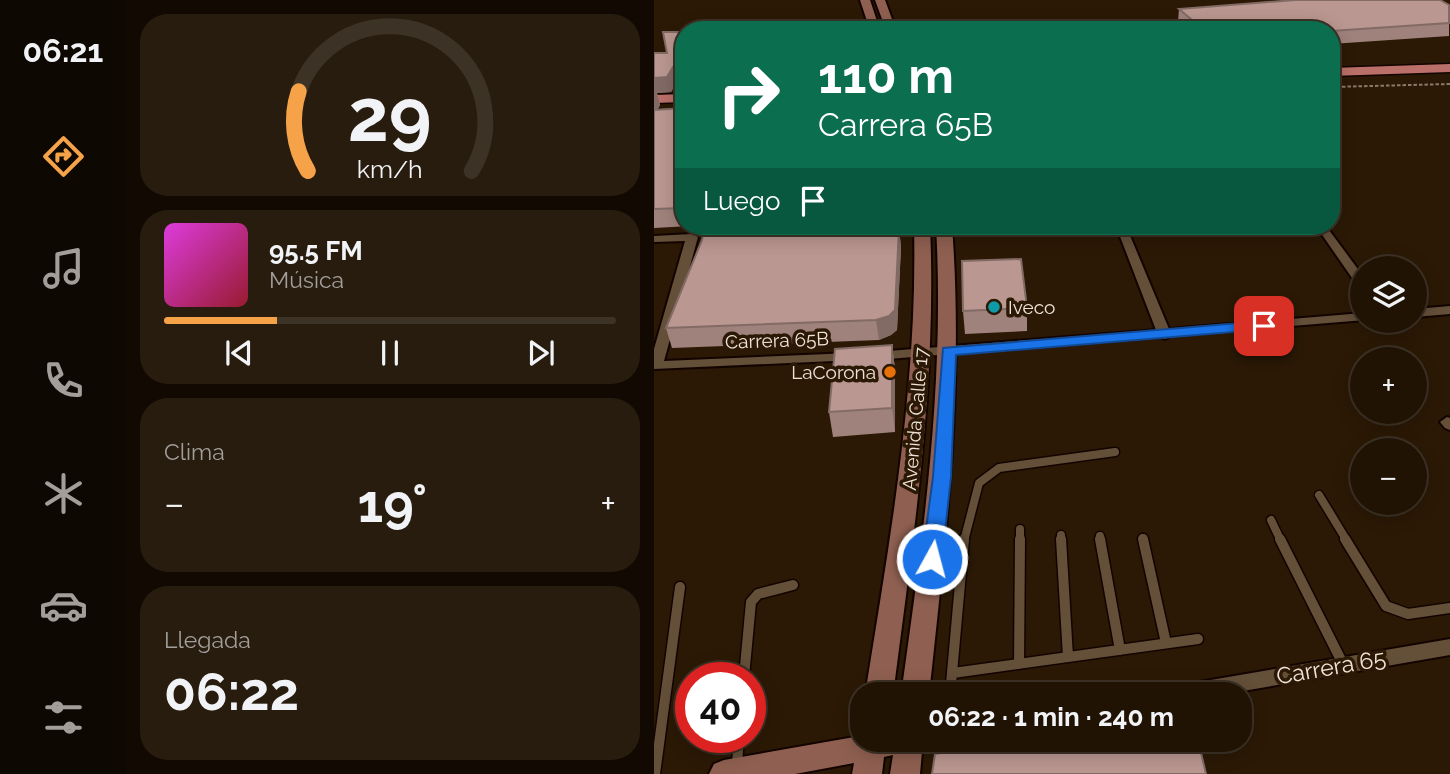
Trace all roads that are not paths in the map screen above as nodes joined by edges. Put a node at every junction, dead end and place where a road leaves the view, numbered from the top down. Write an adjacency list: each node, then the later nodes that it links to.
1 (865, 0): 3 (street)
2 (880, 0): 4 (street)
3 (872, 21)
4 (888, 21)
5 (1450, 68): 6 (main road)
6 (1340, 72)
7 (1450, 82): 8 (main road)
8 (1340, 85)
9 (675, 98): 10 (main road)
10 (654, 99)
11 (922, 235): 22 (street, Avenida Calle 17)
12 (944, 235): 21 (street, Avenida Calle 17)
13 (1125, 235): 20 (street)
14 (1327, 235): 16 (street)
15 (654, 239): 23 (street)
16 (1350, 267)
17 (1450, 310): 18 (street)
18 (1427, 312)
19 (1350, 318): 20 (street, Carrera 65B)
20 (1164, 335): 21 (street, Carrera 65B)
21 (949, 351): 22 (street, Carrera 65B); 44 (street, Avenida Calle 17)
22 (922, 354): 23 (street, Carrera 65B); 43 (street, Avenida Calle 17)
23 (655, 365)
24 (1115, 452): 42 (lane)
25 (1319, 495): 33 (lane)
26 (1271, 520): 41 (lane)
27 (1020, 528): 40 (lane)
28 (1061, 535): 38 (lane)
29 (1100, 537): 37 (lane)
30 (1143, 538): 35 (lane)
31 (793, 584): 39 (lane)
32 (680, 587): 51 (lane)
33 (1450, 608)
34 (1198, 639): 35 (lane)
35 (1166, 643): 37 (lane)
36 (1450, 647): 41 (street, Carrera 65)
37 (1120, 650): 38 (lane)
38 (1068, 657): 40 (lane)
39 (745, 662)
40 (1019, 664): 42 (lane)
41 (1343, 665): 46 (street, Carrera 65)
42 (953, 673): 45 (lane)
43 (881, 682)
44 (917, 682)
45 (952, 682)
46 (1245, 682)
47 (906, 752): 52 (street)
48 (735, 753): 50 (lane)
49 (870, 754): 50 (street)
50 (730, 773)
51 (655, 774)
52 (905, 774)

